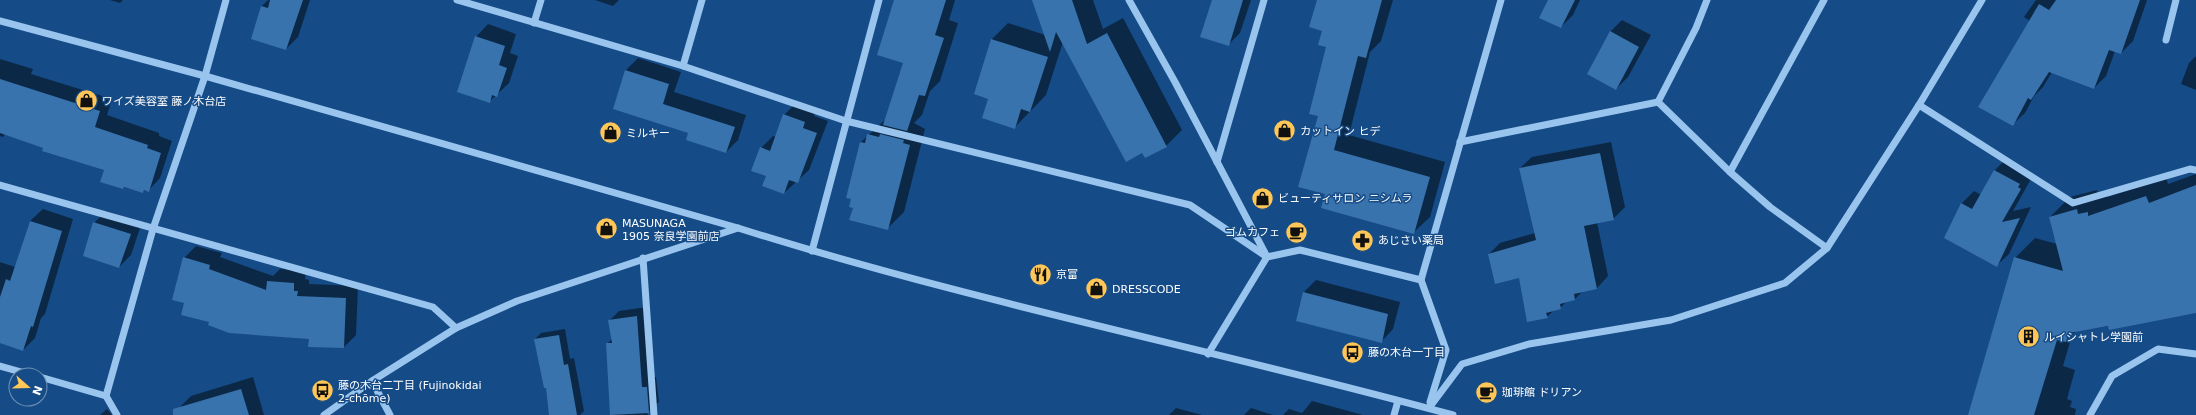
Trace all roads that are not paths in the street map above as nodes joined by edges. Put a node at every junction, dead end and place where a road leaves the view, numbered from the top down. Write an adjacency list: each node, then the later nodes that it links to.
1 (226, 0): 17 (street)
2 (457, 0): 14 (street)
3 (541, 0): 14 (street)
4 (702, 0): 16 (street)
5 (879, 0): 20 (street)
6 (1129, 0): 22 (street)
7 (1264, 0): 22 (street)
8 (1501, 0): 21 (street)
9 (1707, 0): 18 (street)
10 (1824, 0): 24 (street)
11 (1982, 0): 19 (street)
12 (2176, 0): 15 (street)
13 (0, 21): 17 (street)
14 (534, 23): 16 (street)
15 (2166, 40)
16 (683, 66): 20 (street)
17 (205, 76): 26 (street); 27 (street)
18 (1658, 102): 21 (street); 24 (street)
19 (1918, 105): 23 (street); 28 (street)
20 (846, 121): 29 (street); 30 (street)
21 (1460, 142): 32 (street)
22 (1217, 162): 30 (street)
23 (2196, 170)
24 (1730, 172): 28 (street)
25 (0, 185): 27 (street)
26 (738, 228): 29 (street); 31 (street)
27 (153, 229): 33 (street); 38 (street)
28 (1827, 248): 40 (street)
29 (812, 251): 34 (street)
30 (1267, 257): 32 (street); 34 (street)
31 (643, 258): 33 (street); 44 (street)
32 (1421, 280): 40 (street)
33 (456, 328): 37 (street)
34 (1208, 354): 39 (street)
35 (2196, 354): 47 (street)
36 (48, 379): 38 (street)
37 (372, 381): 42 (street); 43 (street)
38 (106, 396): 41 (street)
39 (1398, 401): 40 (street); 45 (street)
40 (1428, 408): 46 (street)
41 (117, 415)
42 (324, 415)
43 (390, 415)
44 (654, 415)
45 (1394, 415)
46 (1453, 415)
47 (2090, 415)

